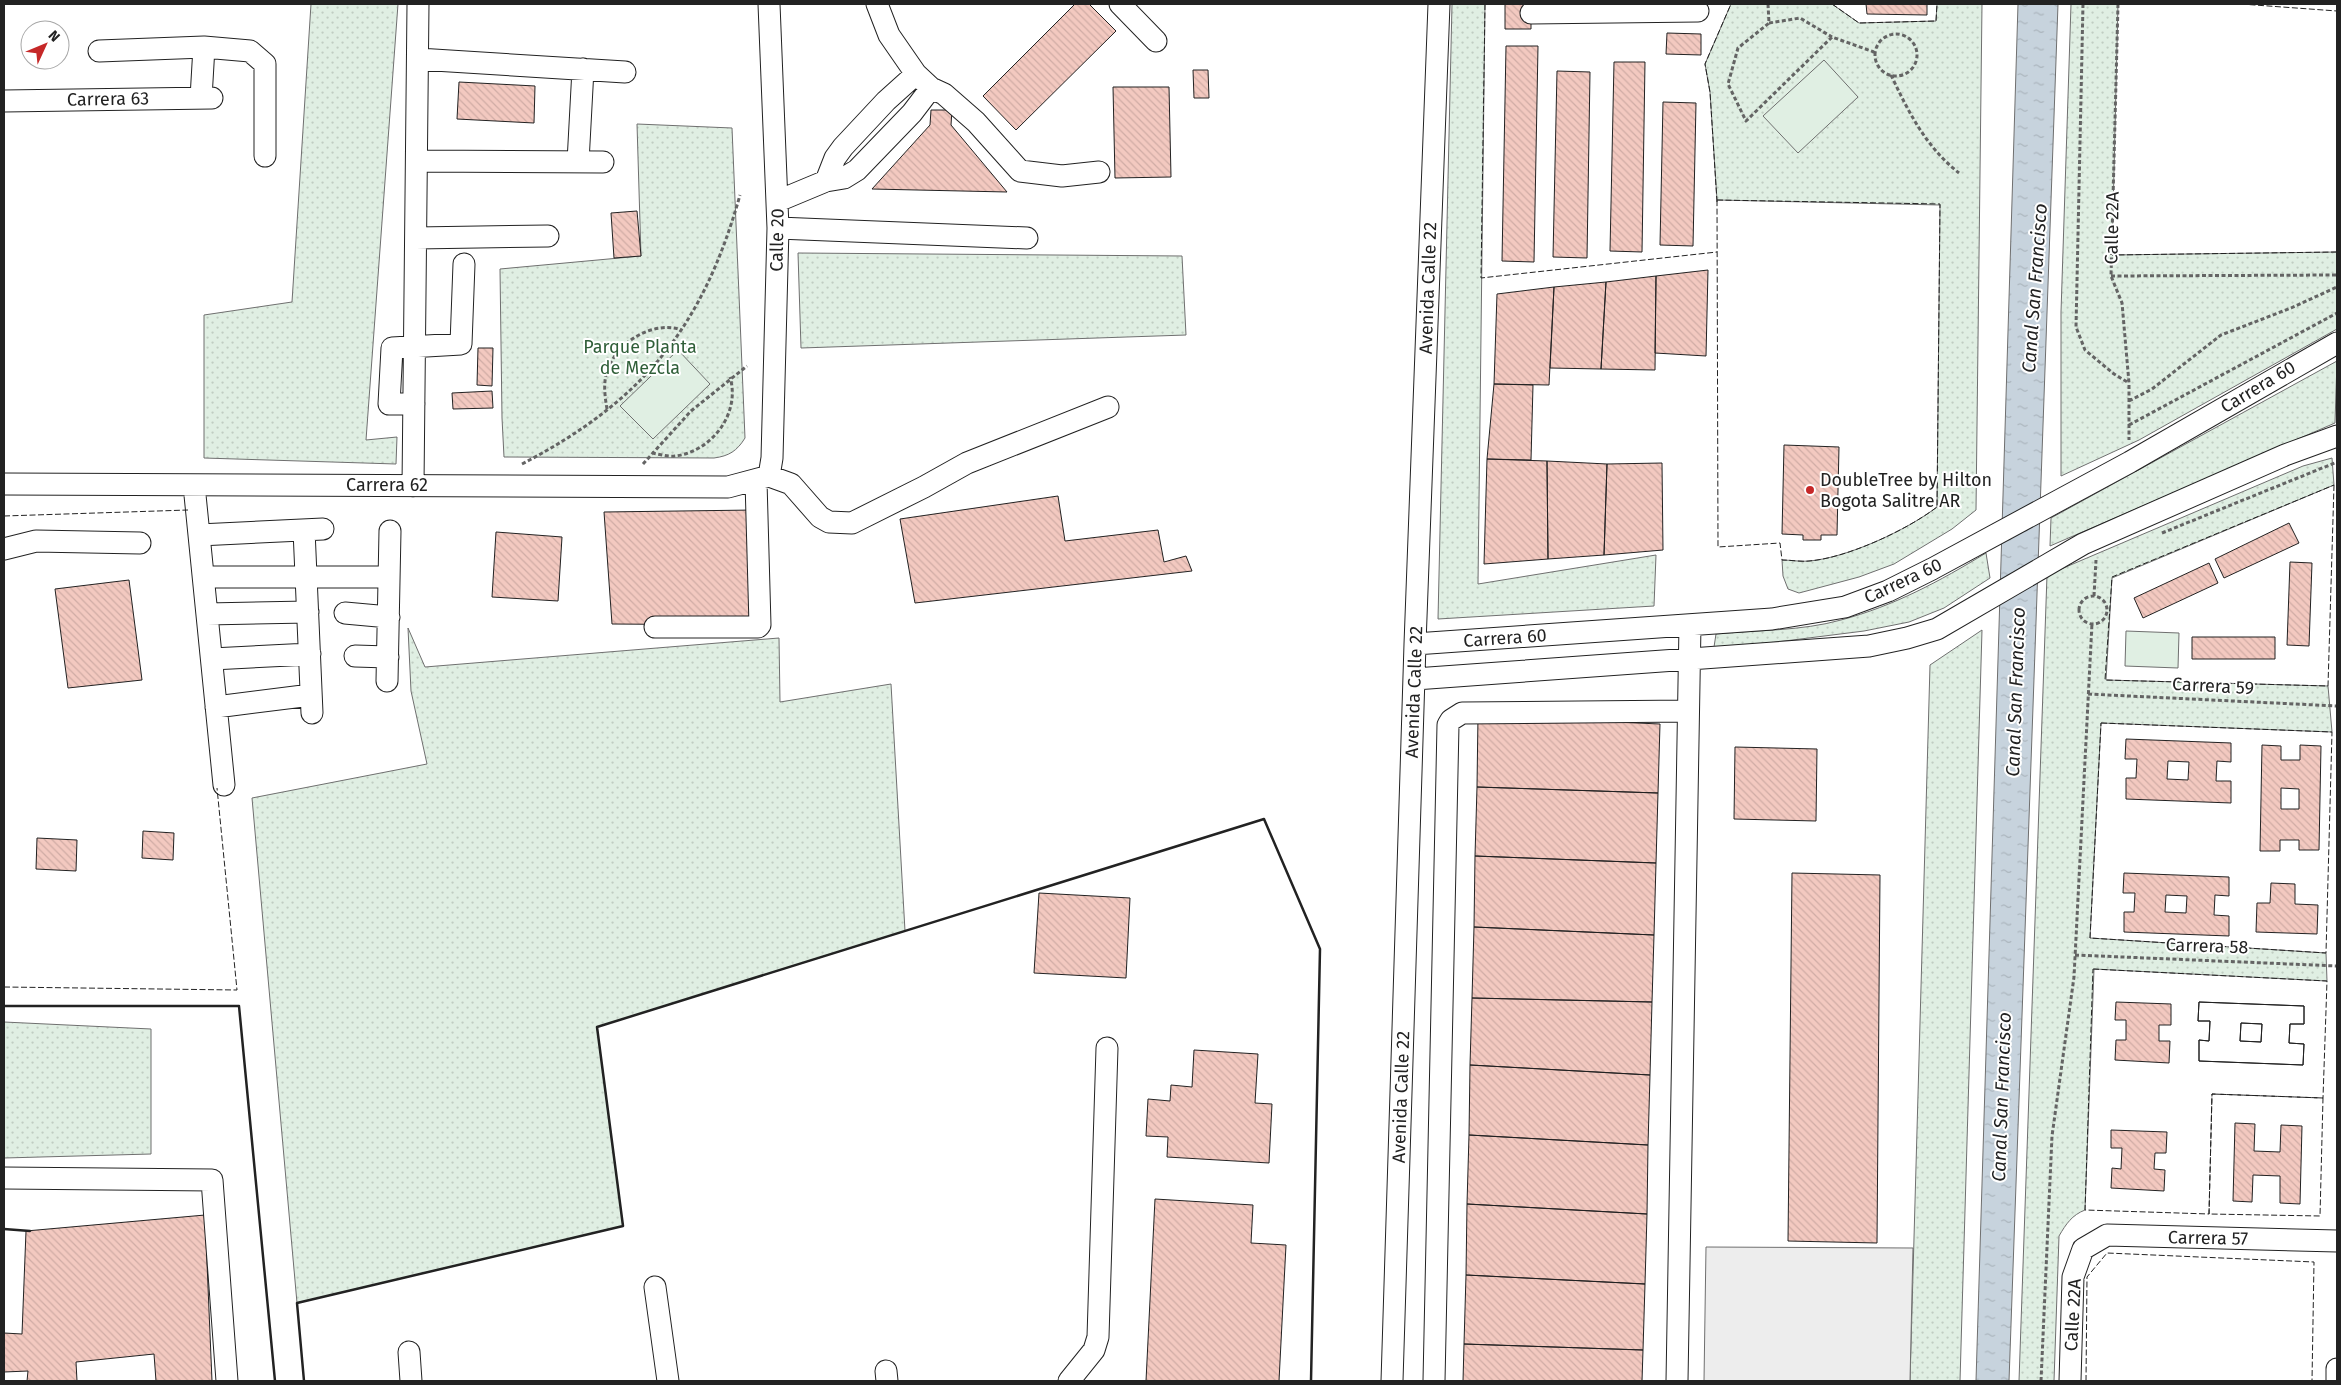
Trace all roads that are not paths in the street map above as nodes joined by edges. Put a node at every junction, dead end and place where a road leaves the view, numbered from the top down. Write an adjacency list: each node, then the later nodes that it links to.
1 (418, 4): 11 (street)
2 (769, 4): 21 (street, Calle 20)
3 (877, 4): 14 (street)
4 (1120, 4): 8 (street)
5 (1439, 4): 48 (street, Avenida Calle 22)
6 (1698, 11): 7 (street)
7 (1531, 13)
8 (1156, 41)
9 (204, 47): 10 (street); 15 (street, Carrera 63); 16 (street)
10 (100, 51)
11 (418, 59): 12 (street); 17 (street)
12 (582, 69): 13 (street); 18 (street)
13 (625, 72)
14 (924, 81): 20 (street); 21 (street)
15 (4, 101)
16 (265, 156)
17 (416, 161): 18 (street); 24 (street)
18 (578, 162): 19 (street)
19 (603, 162)
20 (1099, 172)
21 (778, 201): 22 (street, Calle 20)
22 (778, 228): 25 (street); 31 (street, Calle 20)
23 (548, 236): 24 (street)
24 (416, 238): 28 (street)
25 (1026, 238)
26 (464, 264): 28 (street)
27 (2337, 343): 46 (street, Carrera 60)
28 (415, 346): 34 (street)
29 (1108, 407): 31 (street)
30 (2337, 436): 53 (street, Carrera 60)
31 (763, 478): 34 (street, Carrera 62); 47 (street, Calle 20)
32 (4, 484): 33 (street, Carrera 62)
33 (194, 485): 34 (street, Carrera 62); 36 (street)
34 (413, 486)
35 (390, 531): 41 (street)
36 (199, 535): 39 (street); 40 (street)
37 (140, 543): 38 (street)
38 (4, 549)
39 (204, 577): 40 (street); 44 (street)
40 (306, 577): 41 (street); 42 (street)
41 (389, 577): 45 (street)
42 (308, 612): 44 (street); 49 (street)
43 (345, 613): 45 (street)
44 (207, 614): 52 (street)
45 (389, 617): 51 (street)
46 (1690, 625): 48 (street, Carrera 60); 53 (street)
47 (655, 626)
48 (1415, 644): 54 (street, Avenida Calle 22)
49 (310, 654): 52 (street); 56 (street)
50 (355, 656): 51 (street)
51 (388, 657): 55 (street)
52 (212, 659): 56 (street)
53 (1690, 659): 54 (street, Carrera 60); 57 (street)
54 (1415, 679): 70 (street, Avenida Calle 22)
55 (387, 681)
56 (216, 707): 58 (street)
57 (1688, 711): 71 (street); 72 (street)
58 (224, 785)
59 (1107, 1048): 69 (street)
60 (4, 1178): 66 (street)
61 (2337, 1241): 62 (street, Carrera 57)
62 (2082, 1249): 73 (street, Calle 22A)
63 (655, 1287): 68 (street)
64 (409, 1352): 67 (street)
65 (2337, 1369): 74 (street)
66 (227, 1381)
67 (411, 1381)
68 (668, 1381)
69 (1069, 1381)
70 (1392, 1381)
71 (1434, 1381)
72 (1676, 1381)
73 (2070, 1381)
74 (2337, 1381)

